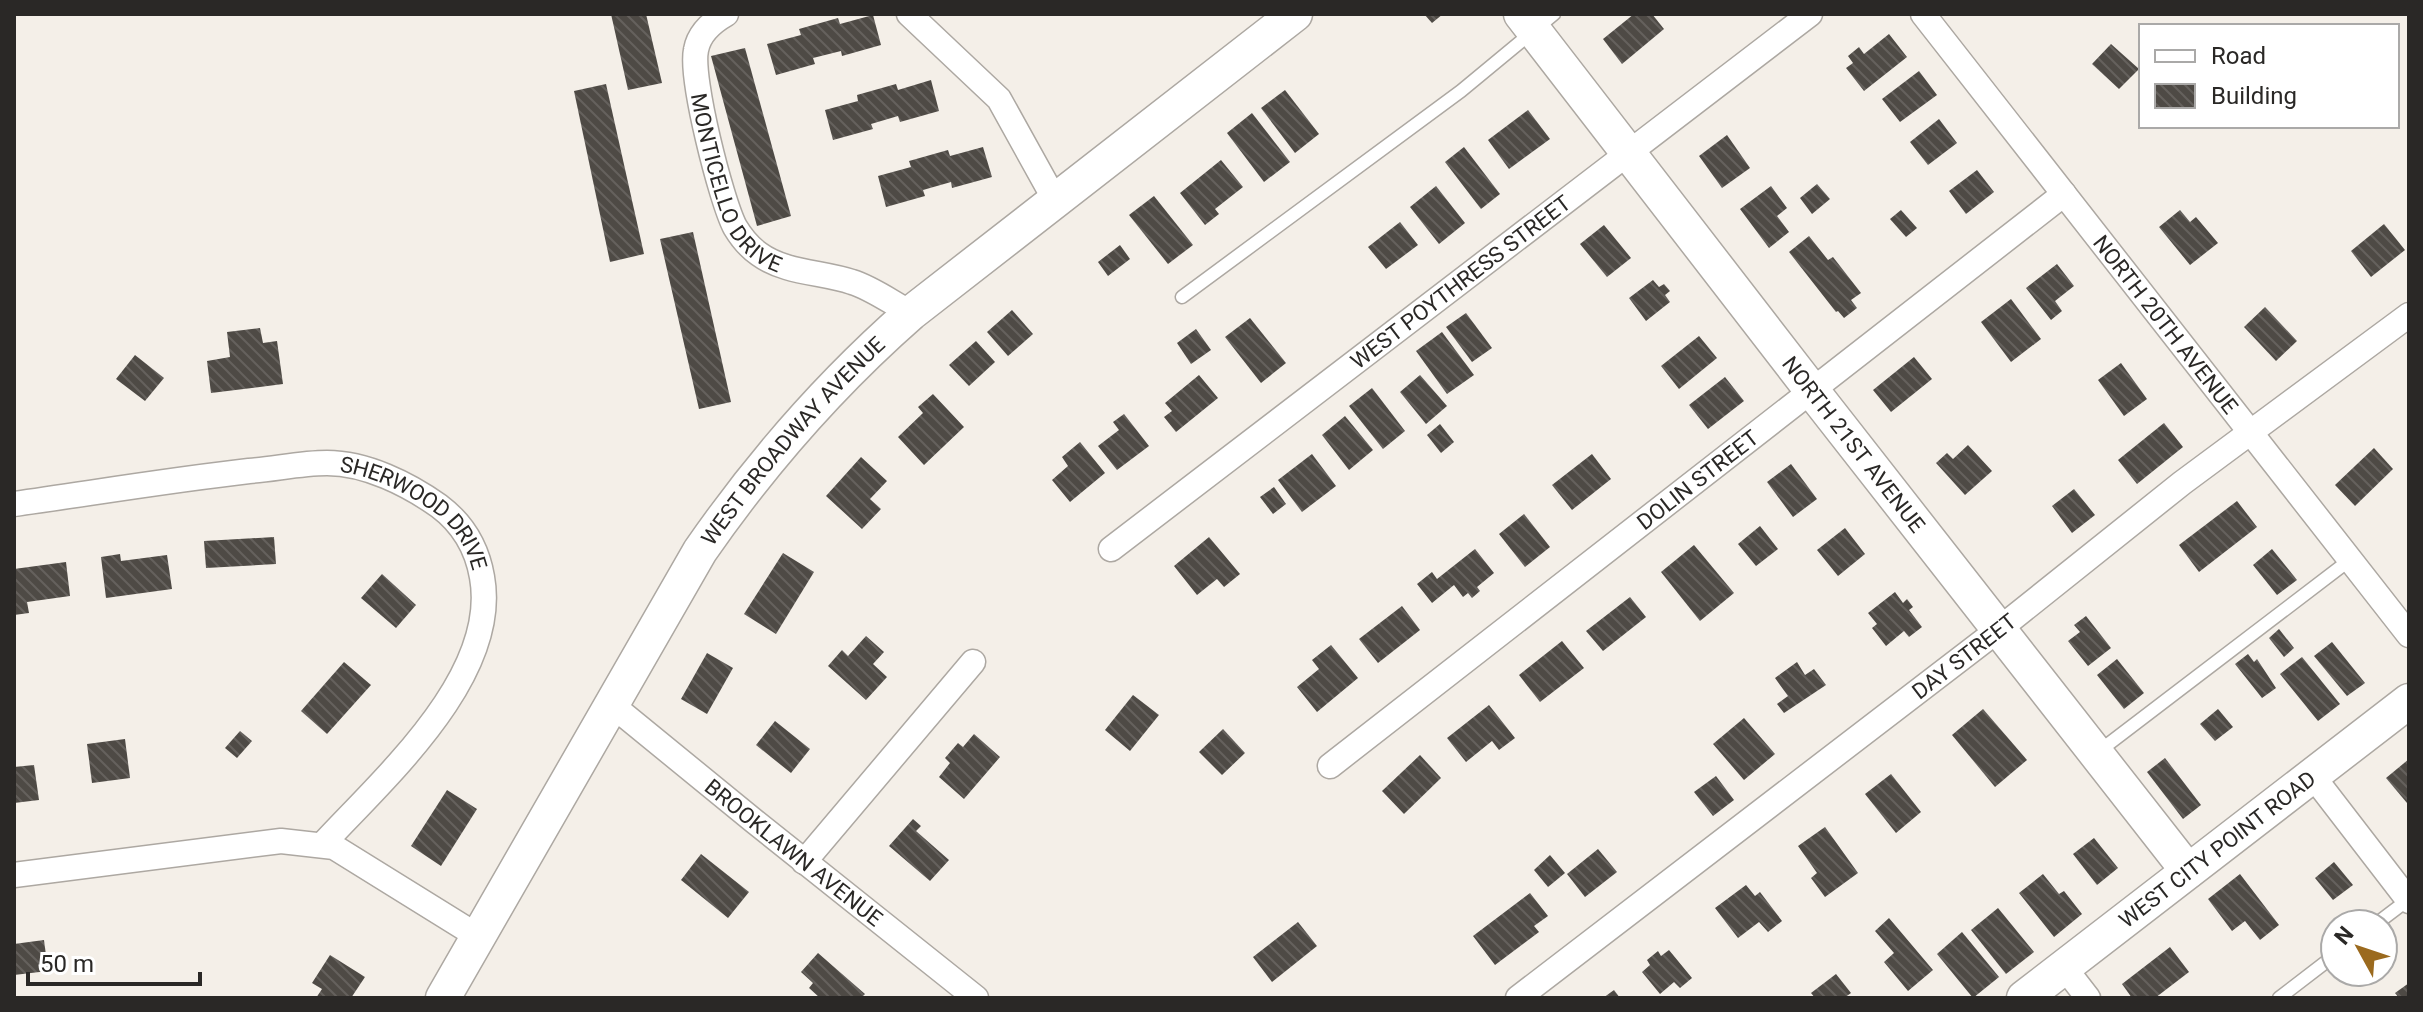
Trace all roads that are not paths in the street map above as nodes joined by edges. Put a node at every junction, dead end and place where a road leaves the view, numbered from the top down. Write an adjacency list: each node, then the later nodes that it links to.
1 (726, 14): 11 (street, MONTICELLO DRIVE)
2 (909, 14): 9 (street)
3 (1295, 14): 9 (street, WEST BROADWAY AVENUE)
4 (1810, 14): 7 (street, WEST POYTHRESS STREET)
5 (1923, 14): 8 (street, NORTH 20TH AVENUE)
6 (1536, 20): 7 (street, NORTH 21ST AVENUE); 10 (lane)
7 (1628, 153): 13 (street, NORTH 21ST AVENUE); 16 (street, WEST POYTHRESS STREET)
8 (2064, 194): 13 (street, DOLIN STREET); 14 (street, NORTH 20TH AVENUE)
9 (1055, 200): 11 (street, WEST BROADWAY AVENUE)
10 (1182, 297)
11 (911, 313): 22 (street, WEST BROADWAY AVENUE)
12 (2409, 315): 14 (street, DAY STREET)
13 (1813, 392): 18 (street, NORTH 21ST AVENUE); 24 (street, DOLIN STREET)
14 (2251, 432): 17 (street, NORTH 20TH AVENUE); 18 (street, DAY STREET)
15 (14, 504): 26 (street, SHERWOOD DRIVE)
16 (1111, 549)
17 (2351, 559): 19 (street, NORTH 20TH AVENUE); 23 (lane)
18 (1998, 630): 23 (street, NORTH 21ST AVENUE); 36 (street, DAY STREET)
19 (2409, 635)
20 (973, 662): 27 (street)
21 (2409, 701): 25 (street, WEST CITY POINT ROAD)
22 (612, 705): 27 (street, BROOKLAWN AVENUE); 31 (street, WEST BROADWAY AVENUE)
23 (2095, 754): 28 (street, NORTH 21ST AVENUE)
24 (1330, 766)
25 (2312, 775): 28 (street, WEST CITY POINT ROAD); 30 (street)
26 (323, 844): 29 (street); 31 (street)
27 (804, 862): 35 (street, BROOKLAWN AVENUE)
28 (2188, 871): 32 (street, WEST CITY POINT ROAD)
29 (14, 875)
30 (2409, 900)
31 (479, 937): 34 (street, WEST BROADWAY AVENUE)
32 (2064, 967): 37 (street, WEST CITY POINT ROAD); 38 (street)
33 (2319, 967): 39 (lane)
34 (443, 998)
35 (976, 998)
36 (1518, 998)
37 (2024, 998)
38 (2088, 998)
39 (2279, 998)

